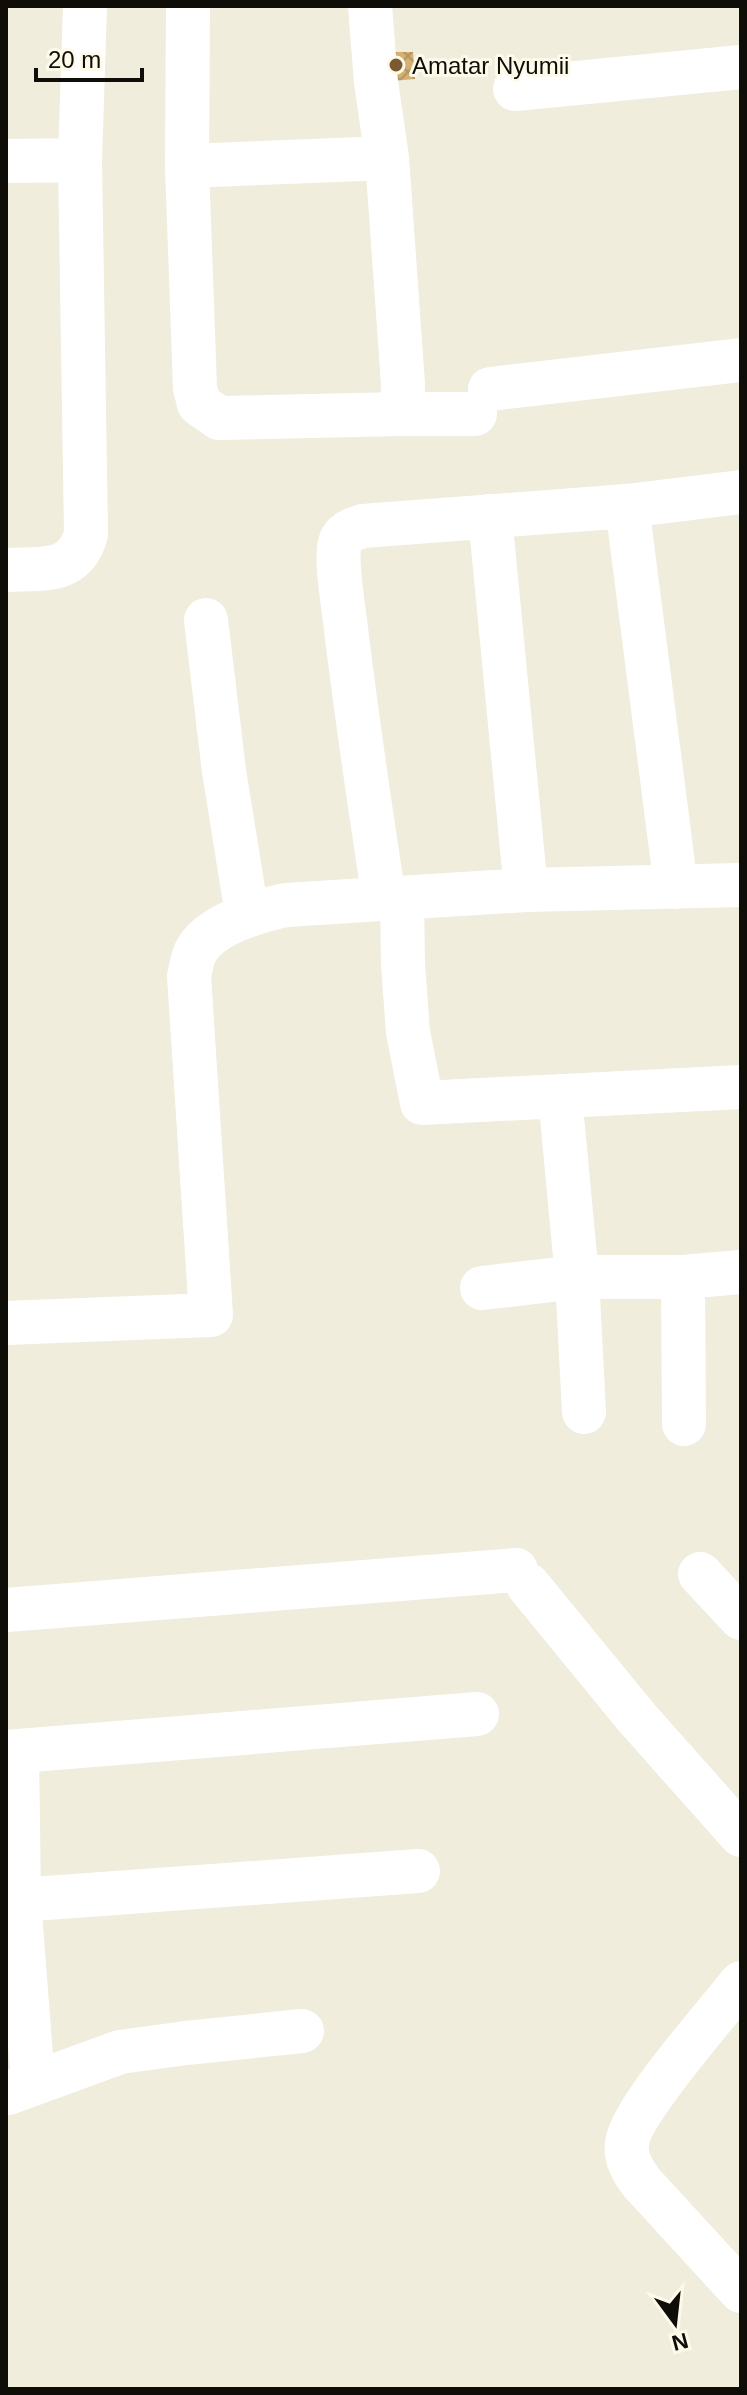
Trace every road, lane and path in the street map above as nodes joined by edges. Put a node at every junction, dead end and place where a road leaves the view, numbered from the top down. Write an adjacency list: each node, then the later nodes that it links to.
1 (85, 6): 7 (street)
2 (188, 6): 9 (street)
3 (370, 6): 6 (street)
4 (741, 67): 5 (street)
5 (515, 89)
6 (387, 158): 9 (street); 11 (street)
7 (80, 160): 8 (street); 15 (street)
8 (6, 161)
9 (187, 166): 11 (street)
10 (741, 360): 11 (street)
11 (402, 414)
12 (741, 492): 13 (street)
13 (627, 506): 14 (street); 18 (street)
14 (490, 516): 19 (street); 20 (street)
15 (6, 570)
16 (206, 620): 21 (street)
17 (741, 885): 18 (street)
18 (676, 887): 19 (street)
19 (526, 890): 20 (street)
20 (393, 898): 21 (street); 23 (street)
21 (247, 914): 28 (street)
22 (741, 1087): 23 (street)
23 (560, 1096): 25 (street)
24 (741, 1272): 26 (street)
25 (577, 1277): 26 (street); 27 (street); 29 (street)
26 (683, 1277): 30 (street)
27 (482, 1288)
28 (6, 1323)
29 (584, 1412)
30 (684, 1424)
31 (700, 1574): 33 (street)
32 (6, 1610): 36 (street)
33 (741, 1618)
34 (477, 1714): 35 (street)
35 (12, 1752): 38 (street)
36 (741, 1835)
37 (418, 1871): 38 (street)
38 (12, 1900): 41 (street)
39 (741, 1983): 42 (street)
40 (302, 2031): 41 (street)
41 (19, 2088)
42 (741, 2291)

